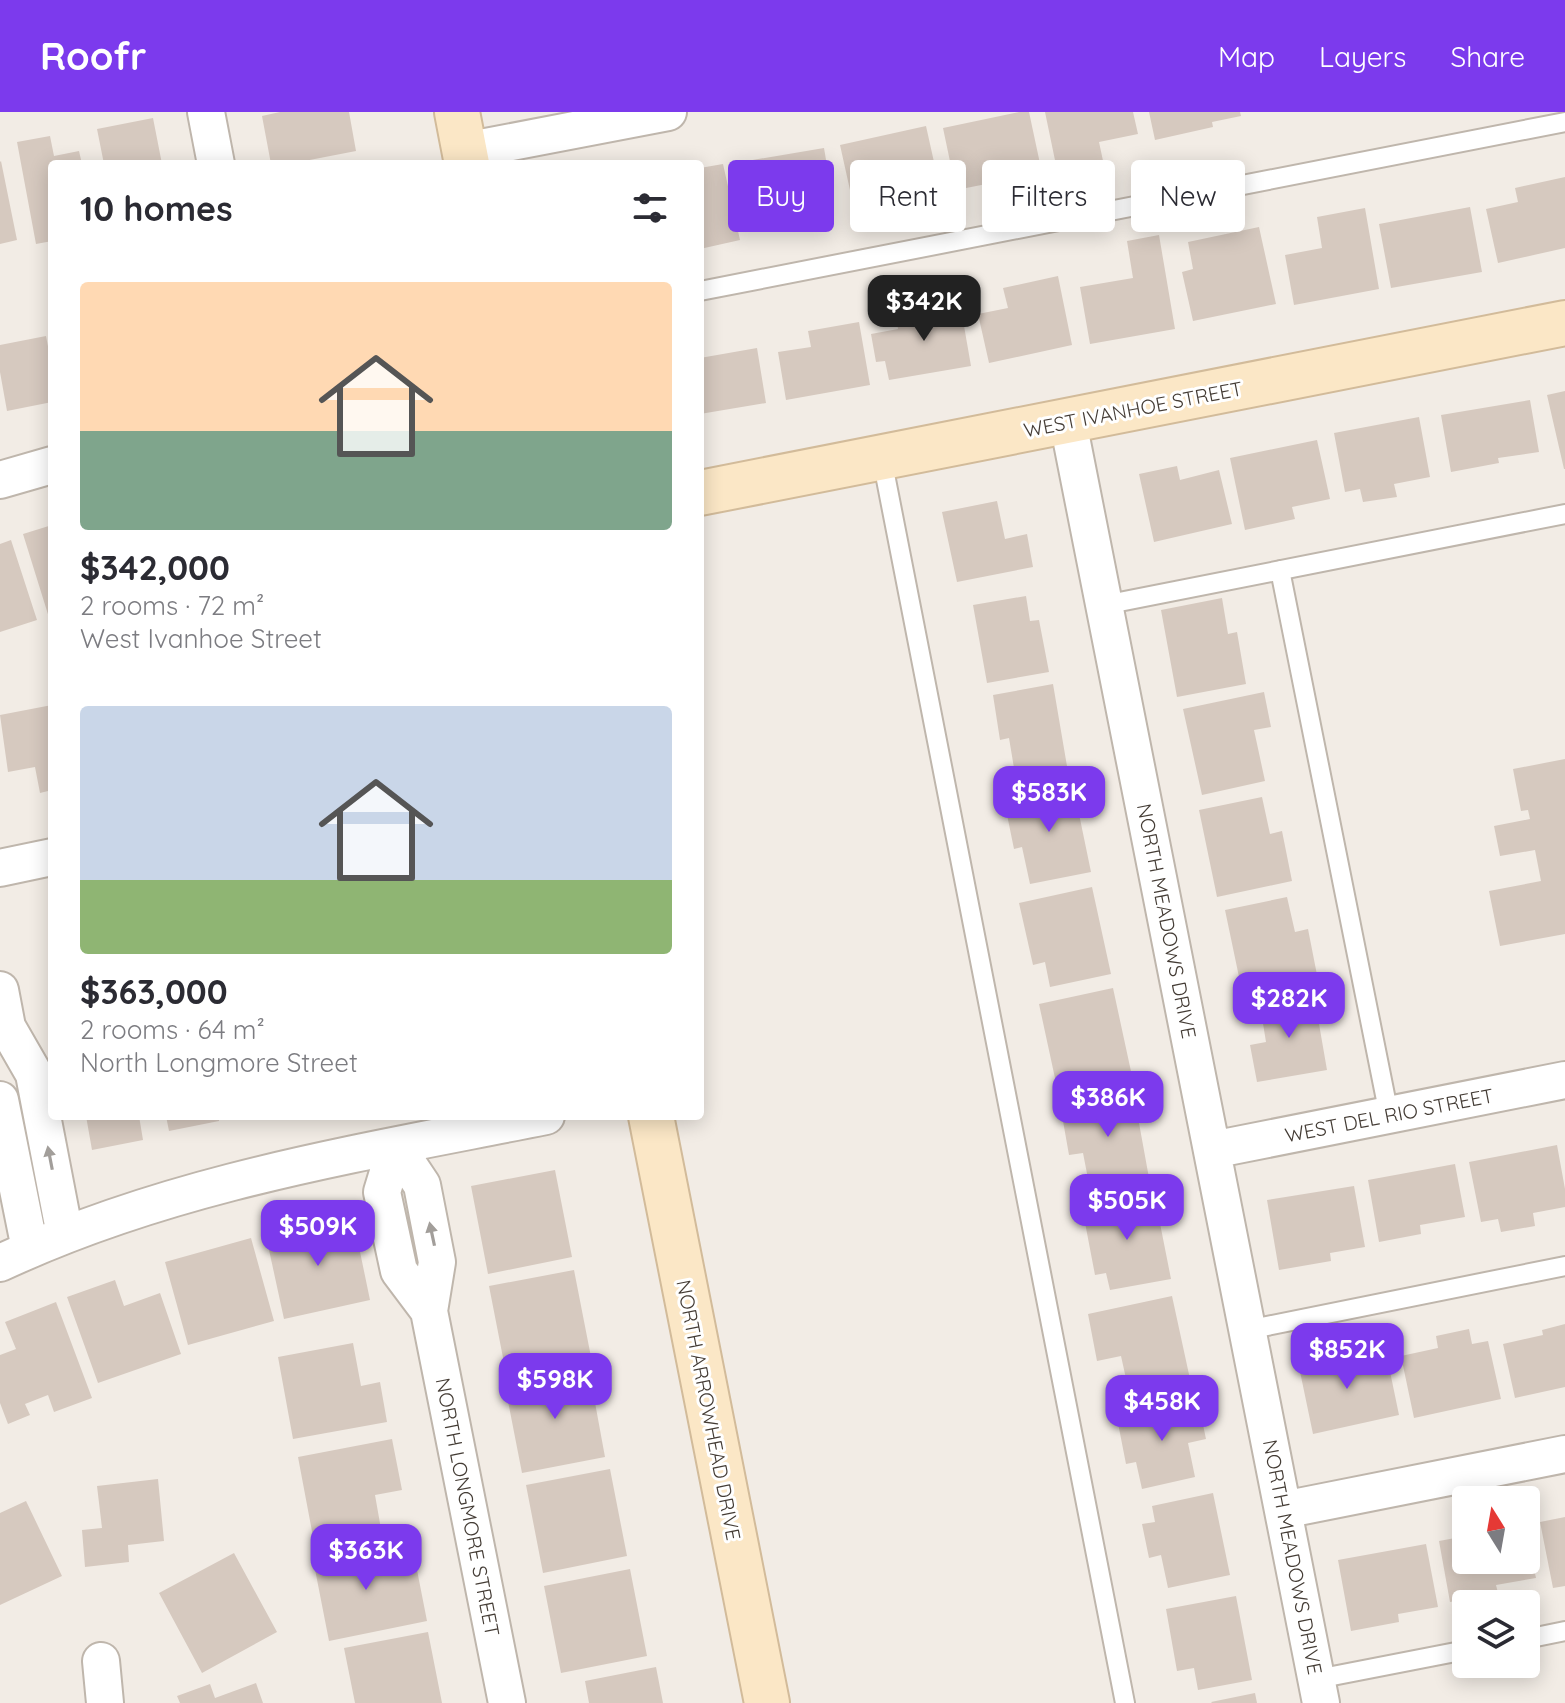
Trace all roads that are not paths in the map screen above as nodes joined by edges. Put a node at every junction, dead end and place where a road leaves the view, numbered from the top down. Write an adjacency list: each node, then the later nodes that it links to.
1 (206, 112): 5 (street)
2 (668, 112): 4 (street)
3 (1565, 122): 6 (lane)
4 (463, 142)
5 (215, 160)
6 (704, 290)
7 (1565, 323): 8 (street, WEST IVANHOE STREET)
8 (1068, 422): 9 (street, WEST IVANHOE STREET); 15 (street, NORTH MEADOWS DRIVE)
9 (882, 459): 12 (street, WEST IVANHOE STREET); 42 (lane)
10 (48, 466): 11 (street)
11 (0, 480)
12 (704, 492)
13 (1565, 514): 14 (lane)
14 (1280, 570): 15 (lane); 23 (lane)
15 (1104, 605): 27 (street, NORTH MEADOWS DRIVE)
16 (48, 858): 17 (street)
17 (0, 868)
18 (0, 990): 19 (street)
19 (7, 1027): 20 (street); 28 (street, one-way to 19)
20 (0, 1064)
21 (1565, 1080): 23 (street, WEST DEL RIO STREET)
22 (0, 1100): 29 (street)
23 (1389, 1115): 27 (street, WEST DEL RIO STREET)
24 (526, 1120): 26 (street)
25 (652, 1120): 41 (street, NORTH ARROWHEAD DRIVE)
26 (396, 1146): 28 (street); 40 (street, NORTH LONGMORE STREET)
27 (1212, 1150): 31 (street, NORTH MEADOWS DRIVE)
28 (65, 1235): 29 (street)
29 (15, 1256)
30 (1565, 1266): 31 (lane)
31 (1247, 1330): 33 (street, NORTH MEADOWS DRIVE)
32 (1565, 1454): 33 (street)
33 (1283, 1510): 38 (street, NORTH MEADOWS DRIVE)
34 (1565, 1631): 35 (lane)
35 (1540, 1636)
36 (1452, 1654): 38 (lane)
37 (101, 1661): 39 (street)
38 (1319, 1691)
39 (105, 1703)
40 (507, 1703)
41 (767, 1703)
42 (1125, 1703)

